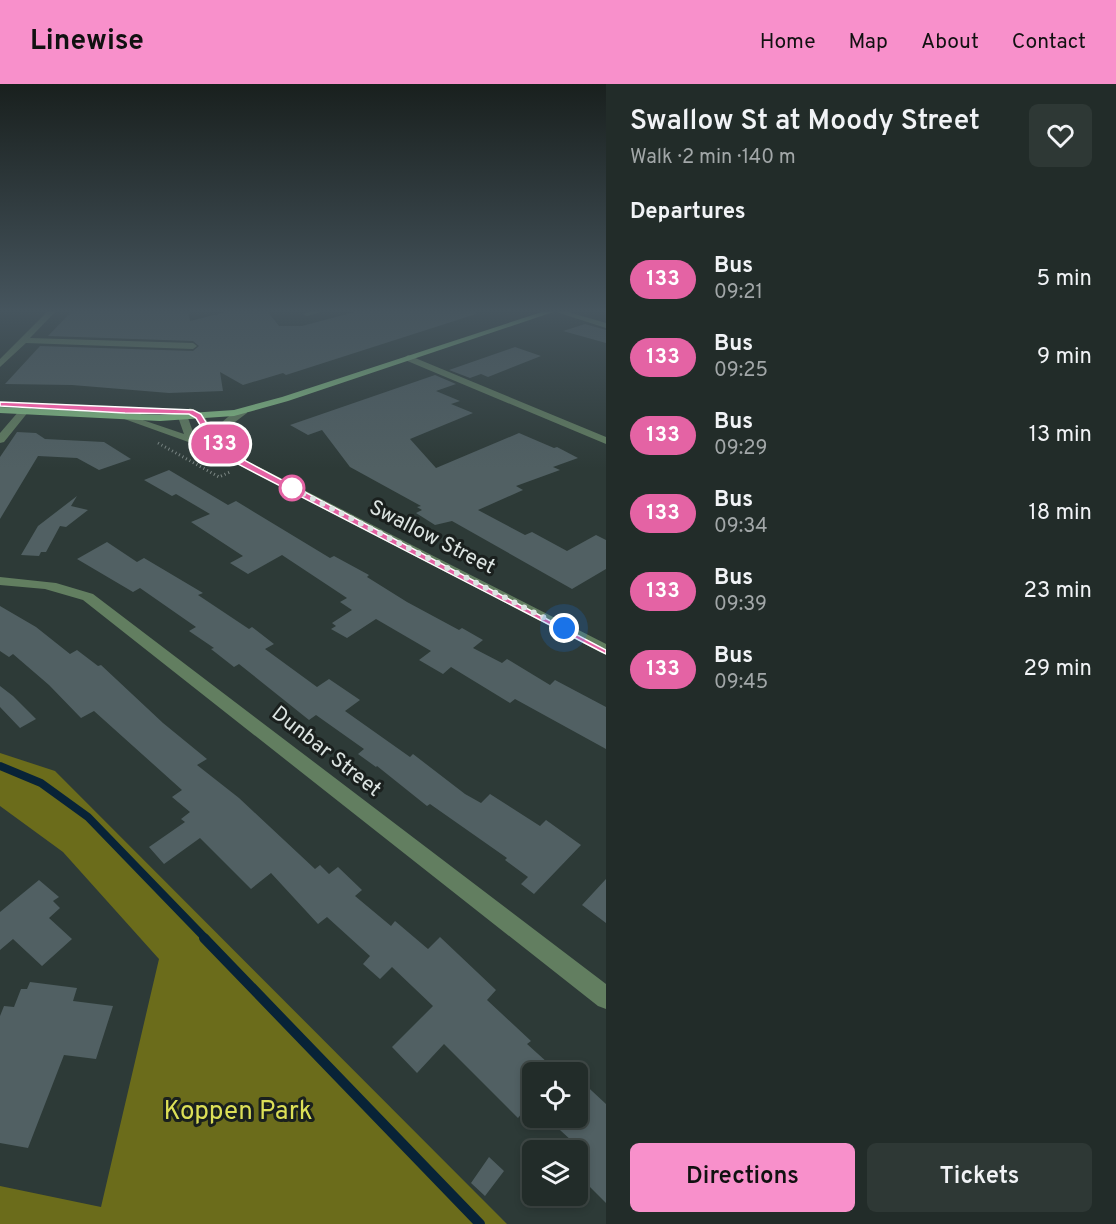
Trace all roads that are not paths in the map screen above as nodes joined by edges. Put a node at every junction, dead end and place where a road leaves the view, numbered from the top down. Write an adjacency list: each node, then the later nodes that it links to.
1 (392, 363): 4 (main road)
2 (420, 363): 12 (street)
3 (0, 404): 5 (main road)
4 (263, 405): 7 (main road); 8 (main road)
5 (26, 409): 6 (main road); 8 (main road); 9 (main road); 11 (street)
6 (0, 410)
7 (244, 411): 8 (main road); 10 (street)
8 (191, 415): 9 (main road); 10 (street, Swallow Street); 13 (street, Swallow Street)
9 (121, 417): 13 (street)
10 (214, 439): 14 (street, Swallow Street)
11 (0, 440)
12 (606, 441)
13 (205, 446): 14 (street, Swallow Street)
14 (243, 463): 16 (street, Swallow Street)
15 (0, 581): 17 (street, Dunbar Street)
16 (606, 650)
17 (606, 998)

